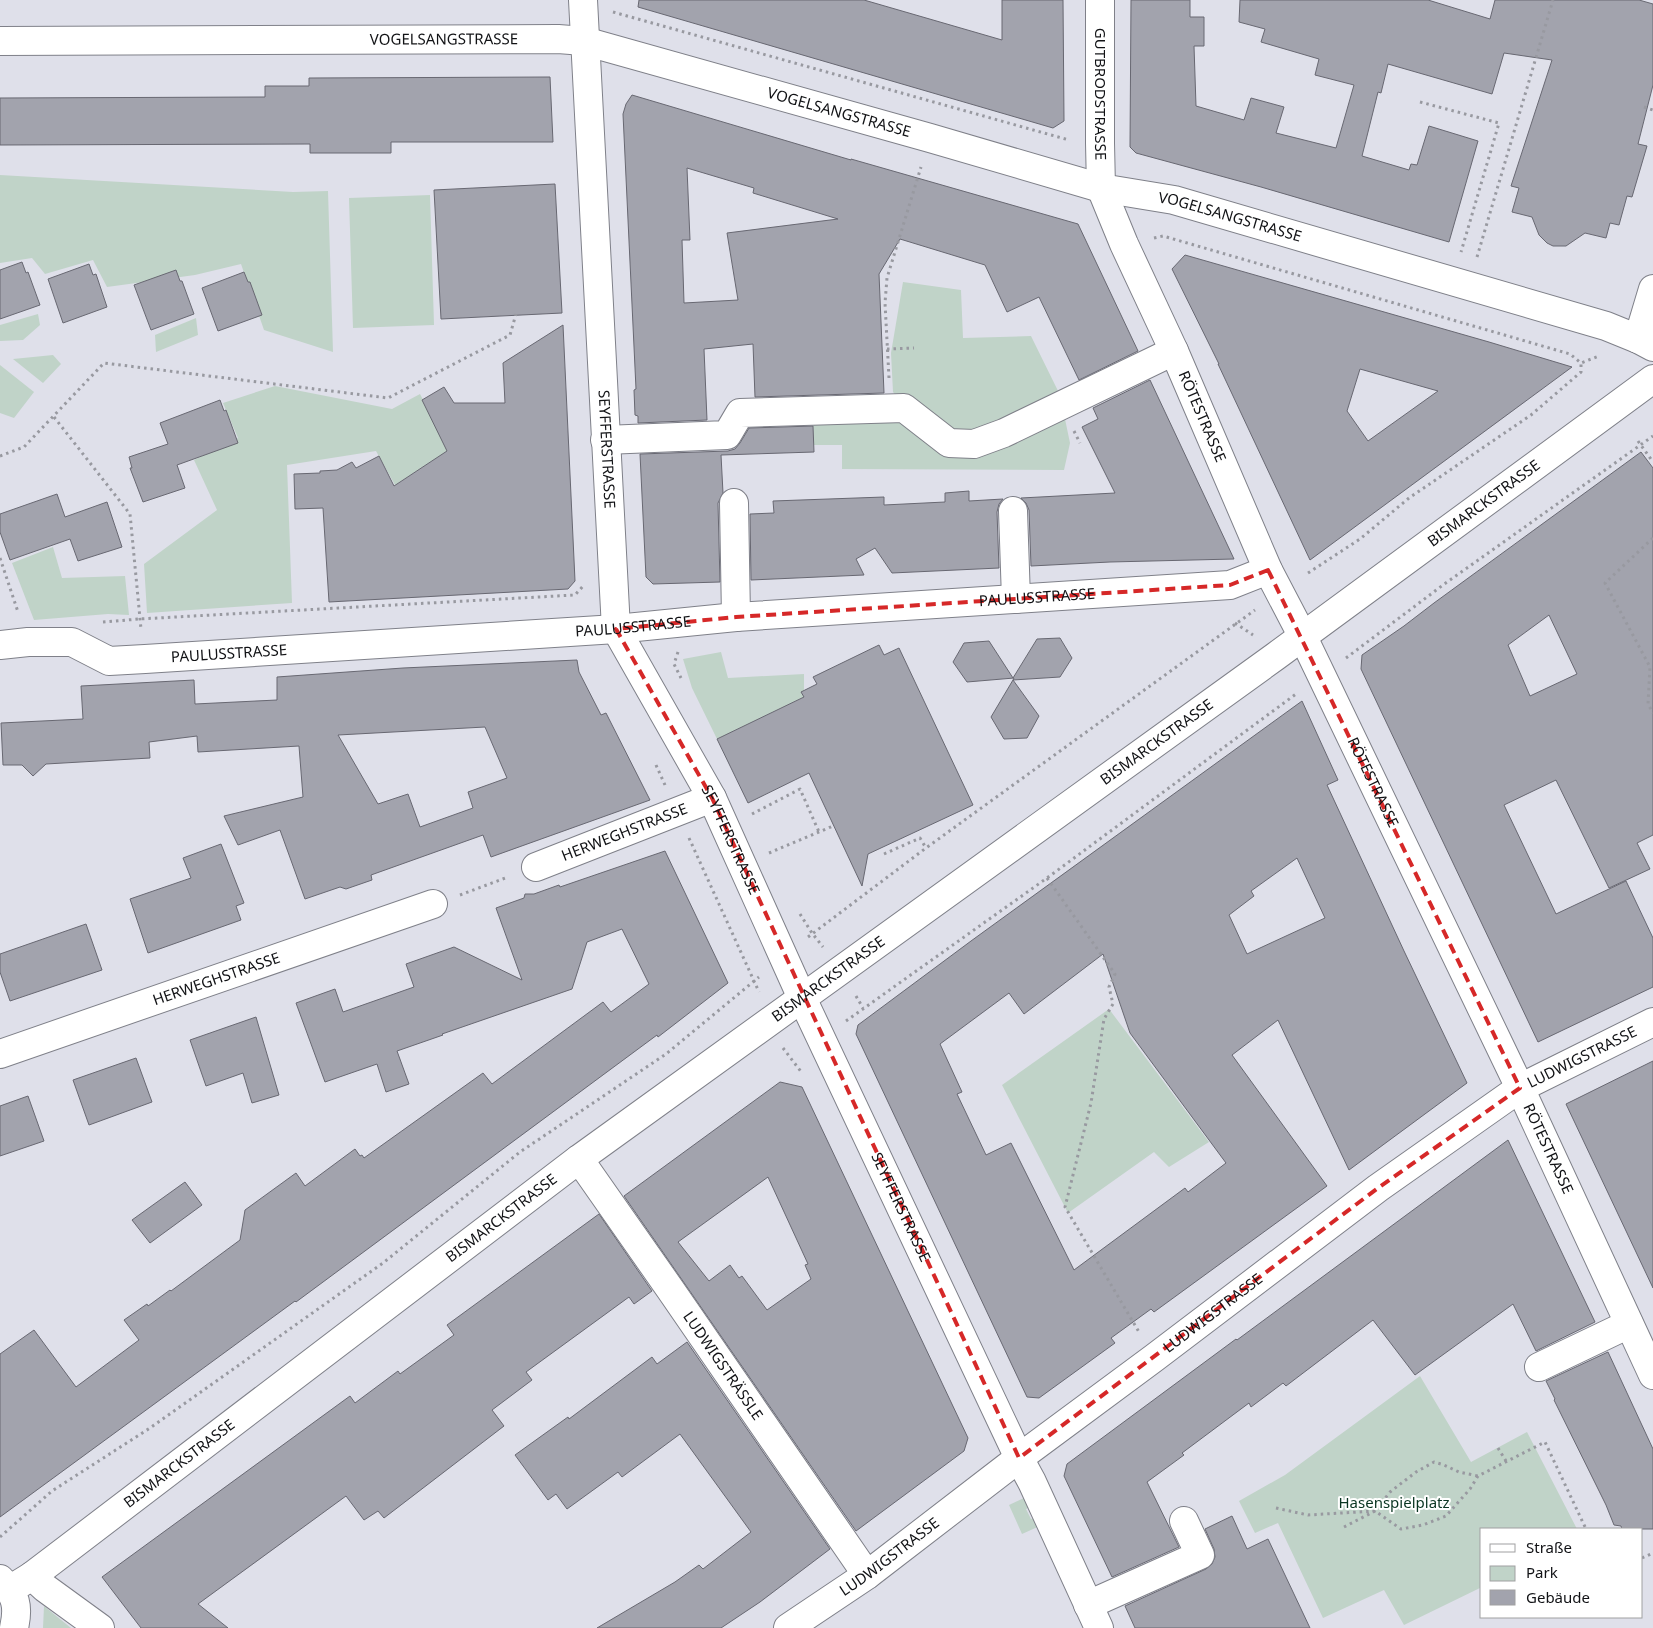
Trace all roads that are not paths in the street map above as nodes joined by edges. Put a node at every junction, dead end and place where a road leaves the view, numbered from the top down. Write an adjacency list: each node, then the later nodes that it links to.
1 (1100, 0): 5 (street, GUTBRODSTRASSE)
2 (583, 3): 4 (street, SEYFFERSTRASSE)
3 (0, 41): 4 (street, VOGELSANGSTRASSE)
4 (584, 42): 5 (street, VOGELSANGSTRASSE); 10 (street, SEYFFERSTRASSE)
5 (1101, 188): 7 (street, VOGELSANGSTRASSE); 8 (street, RÖTESTRASSE)
6 (1653, 290): 7 (street)
7 (1647, 332)
8 (1174, 351): 10 (street); 13 (street, RÖTESTRASSE)
9 (1653, 379): 17 (street, BISMARCKSTRASSE)
10 (605, 440): 16 (street, SEYFFERSTRASSE)
11 (734, 503): 15 (street)
12 (1013, 511): 14 (street)
13 (1268, 570): 14 (street, PAULUSSTRASSE); 17 (street, RÖTESTRASSE)
14 (1016, 599): 15 (street, PAULUSSTRASSE)
15 (736, 617): 16 (street, PAULUSSTRASSE)
16 (616, 629): 18 (street, PAULUSSTRASSE); 19 (street, SEYFFERSTRASSE)
17 (1303, 637): 22 (street, BISMARCKSTRASSE); 25 (street, RÖTESTRASSE)
18 (0, 646)
19 (712, 798): 20 (street, HERWEGHSTRASSE); 22 (street, SEYFFERSTRASSE)
20 (536, 867)
21 (433, 904): 24 (street, HERWEGHSTRASSE)
22 (802, 998): 26 (street, BISMARCKSTRASSE); 30 (street, SEYFFERSTRASSE)
23 (1653, 1022): 25 (street, LUDWIGSTRASSE)
24 (0, 1054)
25 (1520, 1088): 27 (street, RÖTESTRASSE); 30 (street, LUDWIGSTRASSE)
26 (579, 1159): 32 (street, LUDWIGSTRÄSSLE); 33 (street, BISMARCKSTRASSE)
27 (1629, 1324): 28 (street); 29 (street, RÖTESTRASSE)
28 (1539, 1367)
29 (1653, 1374)
30 (1019, 1458): 32 (street, LUDWIGSTRASSE); 34 (street, SEYFFERSTRASSE)
31 (1184, 1521): 34 (street)
32 (867, 1575): 37 (street, LUDWIGSTRASSE)
33 (14, 1582): 35 (street); 36 (street)
34 (1094, 1617)
35 (14, 1628)
36 (100, 1628)
37 (788, 1628)

